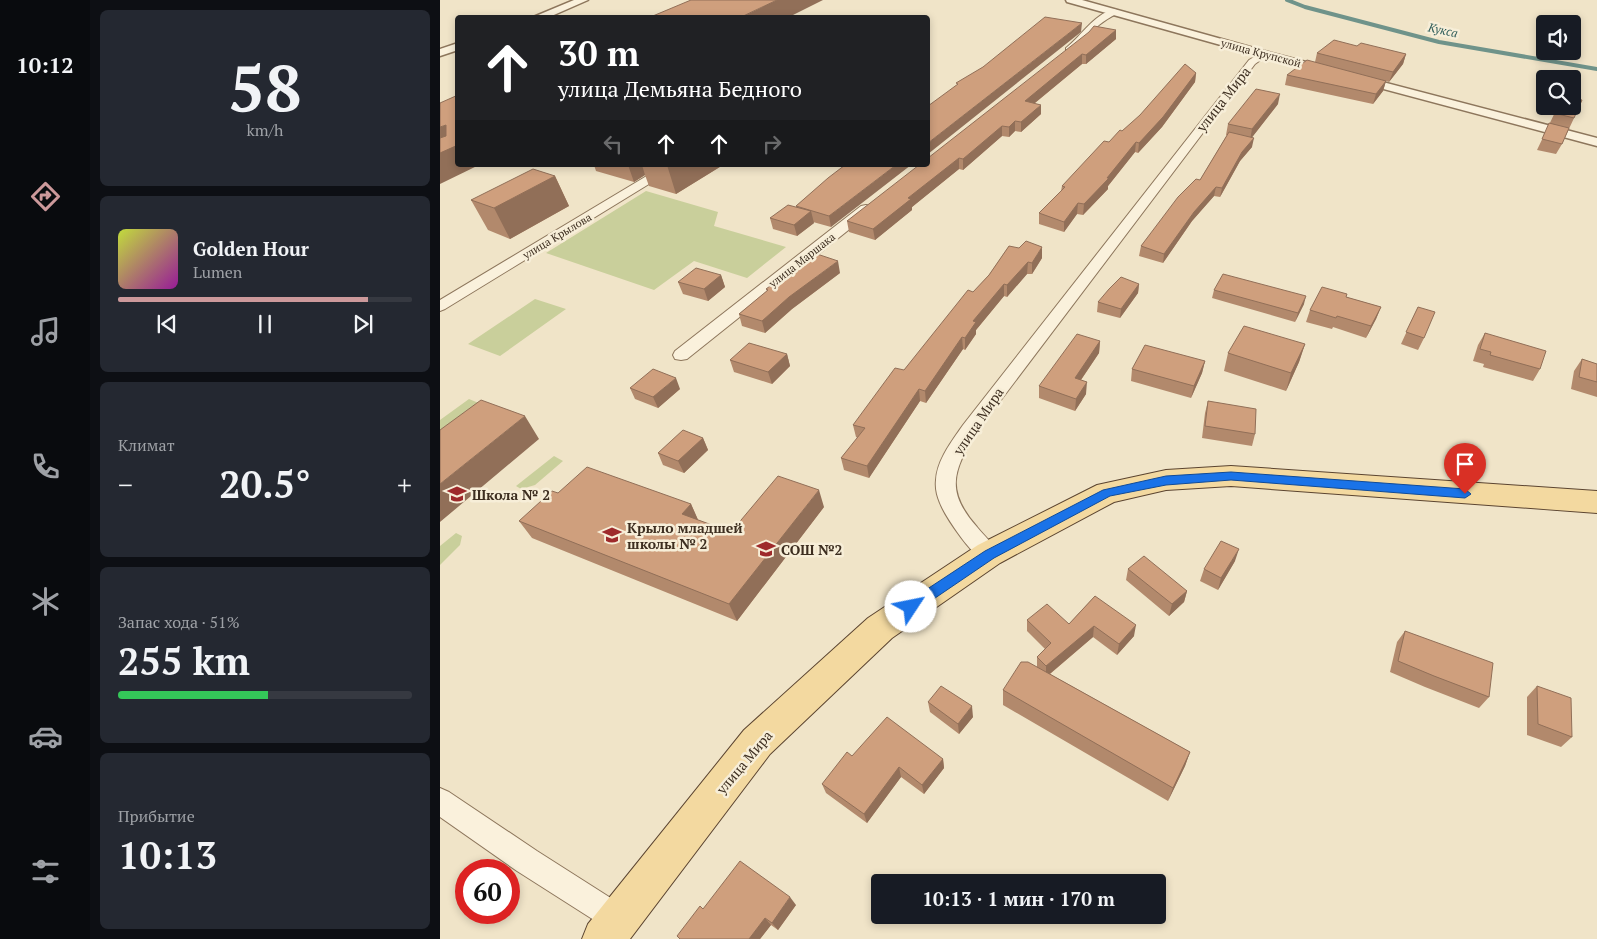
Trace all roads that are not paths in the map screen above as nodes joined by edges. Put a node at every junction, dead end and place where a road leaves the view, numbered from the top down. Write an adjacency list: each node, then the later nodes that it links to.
1 (583, 0): 4 (street)
2 (1071, 0): 3 (street, улица Крупской)
3 (1113, 12): 7 (street, улица Крупской); 8 (street)
4 (544, 15)
5 (455, 47): 6 (street)
6 (440, 53)
7 (1264, 54): 9 (street, улица Крупской); 15 (street, улица Мира)
8 (1060, 56)
9 (1597, 142)
10 (671, 167): 12 (street, улица Крылова)
11 (875, 202): 13 (street, улица Маршака)
12 (440, 306)
13 (681, 355)
14 (1597, 502): 15 (main road)
15 (989, 554): 17 (main road, улица Мира)
16 (440, 801): 17 (street)
17 (610, 929)

